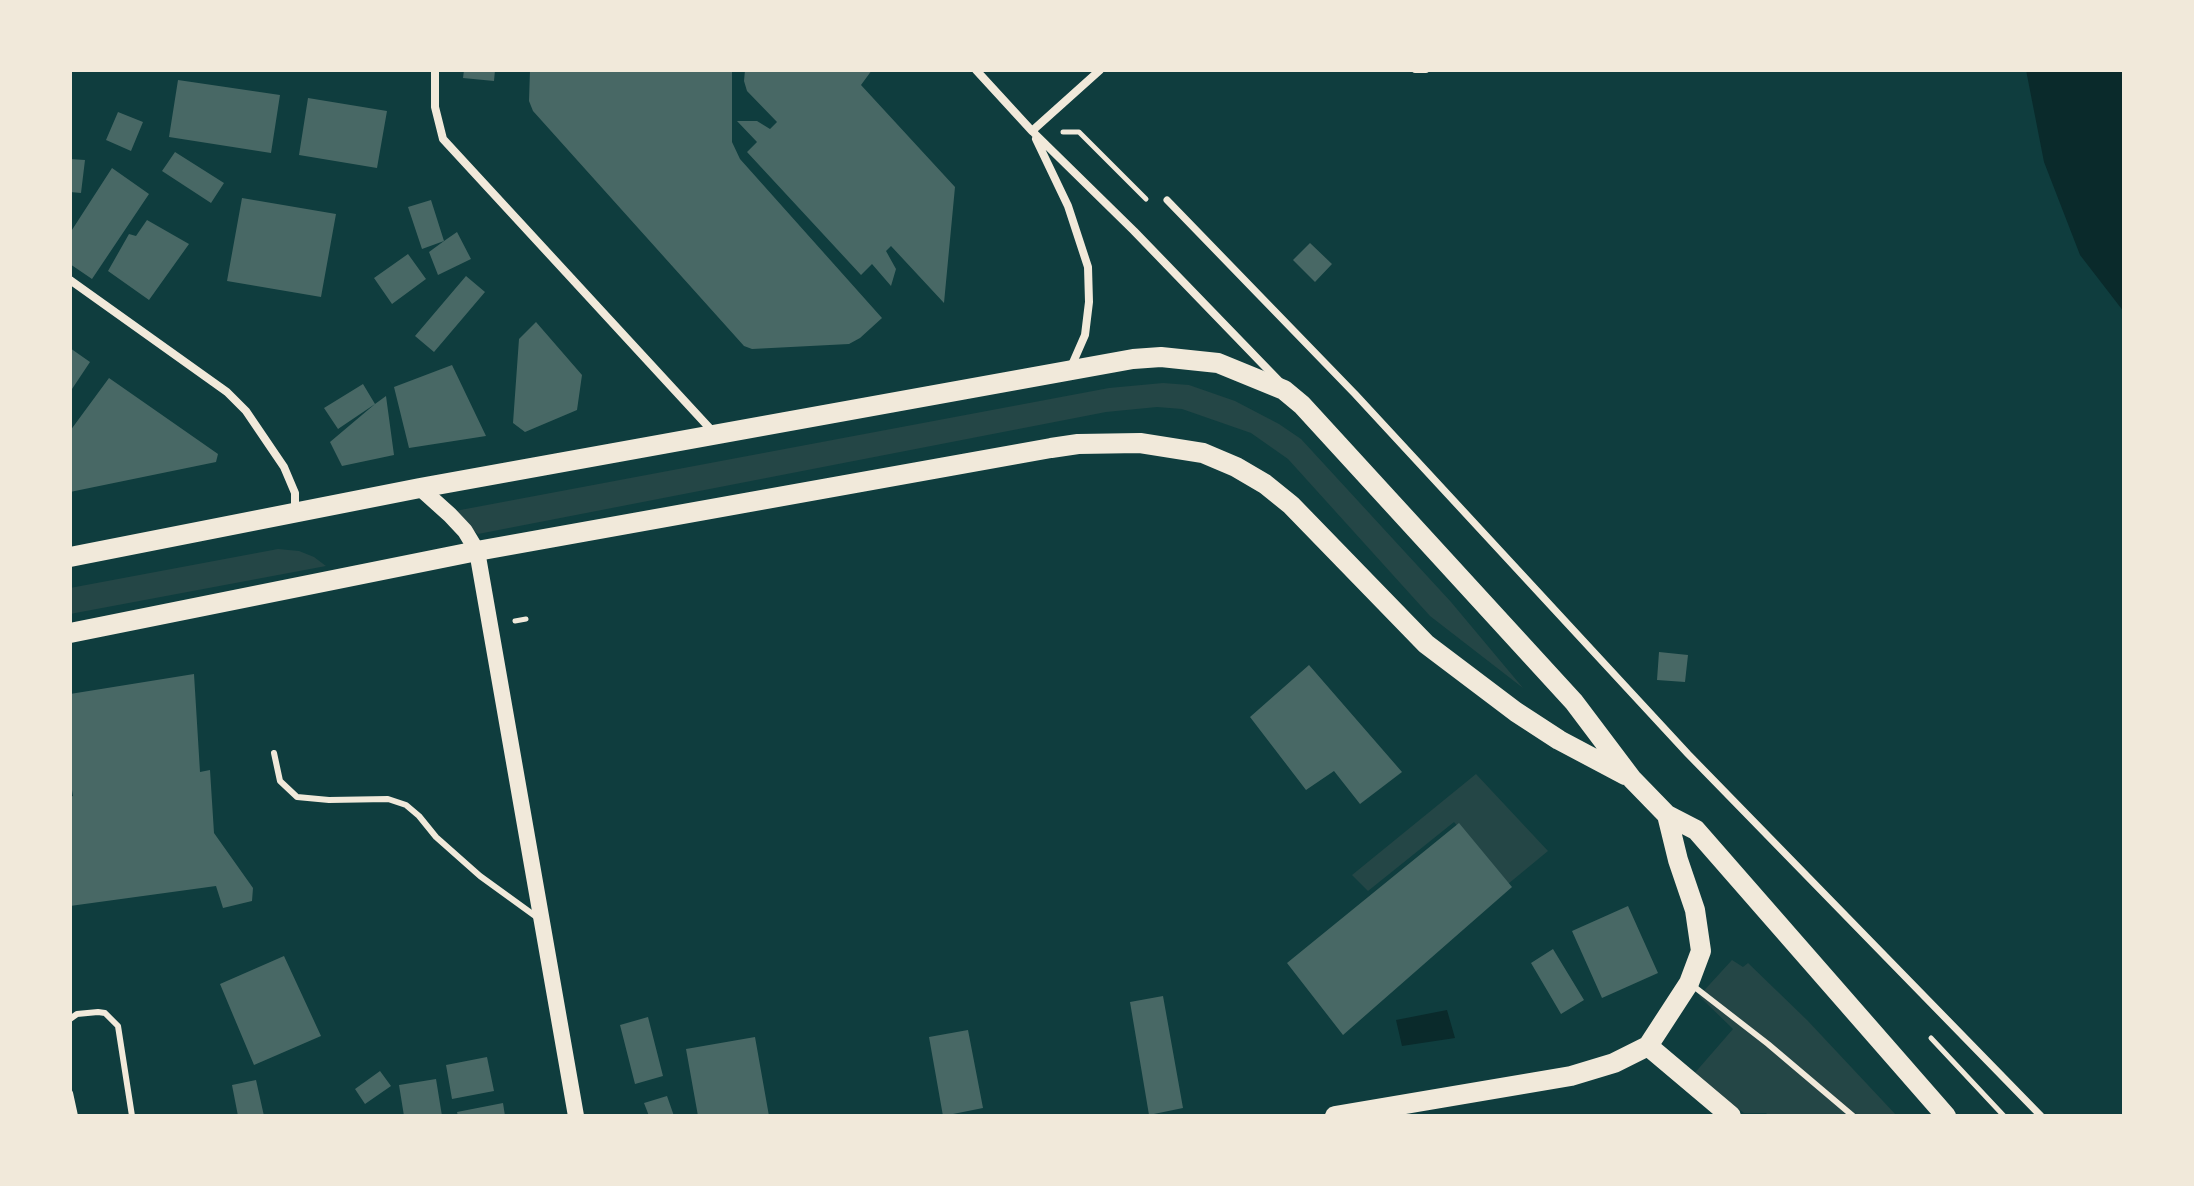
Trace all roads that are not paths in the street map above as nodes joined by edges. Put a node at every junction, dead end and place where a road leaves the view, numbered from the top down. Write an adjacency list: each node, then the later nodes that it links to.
1 (435, 70): 11 (street)
2 (976, 70): 6 (street)
3 (1100, 70): 6 (street)
4 (1415, 70): 5 (lane)
5 (1426, 70)
6 (1032, 131): 9 (street); 10 (street)
7 (1167, 200): 32 (street)
8 (70, 280): 13 (street)
9 (1070, 371): 10 (main road); 11 (main road)
10 (1295, 398): 18 (main road)
11 (715, 435): 12 (main road)
12 (420, 488): 13 (main road); 14 (main road)
13 (295, 513): 15 (main road)
14 (477, 551): 16 (main road); 18 (main road); 20 (main road)
15 (70, 557)
16 (70, 633)
17 (274, 753): 20 (lane)
18 (1632, 779): 19 (main road)
19 (1667, 815): 21 (main road); 31 (main road)
20 (542, 921): 27 (main road)
21 (1689, 983): 23 (main road); 30 (lane)
22 (70, 1019): 26 (lane)
23 (1648, 1046): 28 (main road); 29 (main road)
24 (70, 1093): 25 (lane)
25 (75, 1116)
26 (132, 1116)
27 (576, 1116)
28 (1335, 1116)
29 (1731, 1116)
30 (1853, 1116)
31 (1946, 1116)
32 (2041, 1116)

